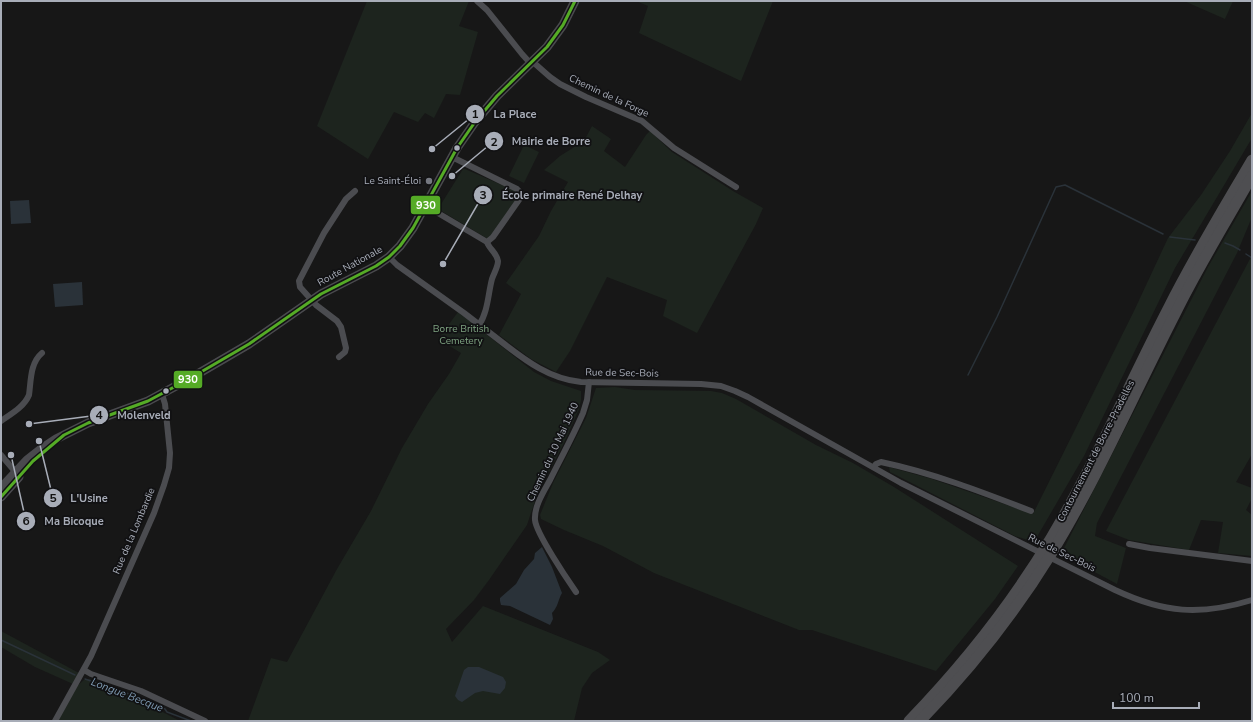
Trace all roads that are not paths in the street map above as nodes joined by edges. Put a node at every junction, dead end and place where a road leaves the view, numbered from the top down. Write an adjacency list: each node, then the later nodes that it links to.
1 (477, 1): 3 (street, Chemin de la Forge)
2 (575, 1): 3 (street, Route Nationale)
3 (532, 63): 4 (street, Route Nationale); 7 (street, Chemin de la Forge)
4 (452, 157): 9 (street, Route Nationale); 10 (street)
5 (1252, 160): 32 (highway, Contournement de Borre-Pradelles)
6 (1252, 176): 33 (highway)
7 (736, 187)
8 (355, 191): 12 (street)
9 (426, 206): 10 (street); 11 (street, Route Nationale)
10 (487, 242): 13 (street)
11 (389, 257): 12 (street, Route Nationale); 13 (street, Rue de Sec-Bois)
12 (312, 300): 15 (street); 17 (street, Route Nationale)
13 (479, 325): 16 (street, Rue de Sec-Bois)
14 (42, 354): 18 (street)
15 (339, 357)
16 (589, 382): 20 (street, Rue de Sec-Bois); 27 (street, Chemin du 10 Mai 1940)
17 (162, 394): 21 (street, Route Nationale); 29 (street, Rue de la Lombardie)
18 (1, 421)
19 (1, 455): 21 (street)
20 (874, 467): 24 (street); 28 (street, Rue de Sec-Bois)
21 (17, 474): 22 (street, Route Nationale); 23 (street, Route Nationale)
22 (1, 488)
23 (1, 497)
24 (1031, 510)
25 (1129, 544): 26 (street)
26 (1252, 561)
27 (576, 592)
28 (1252, 600)
29 (84, 670): 30 (street, Rue de la Lombardie); 31 (street)
30 (55, 721)
31 (205, 721)
32 (909, 721)
33 (920, 721)

